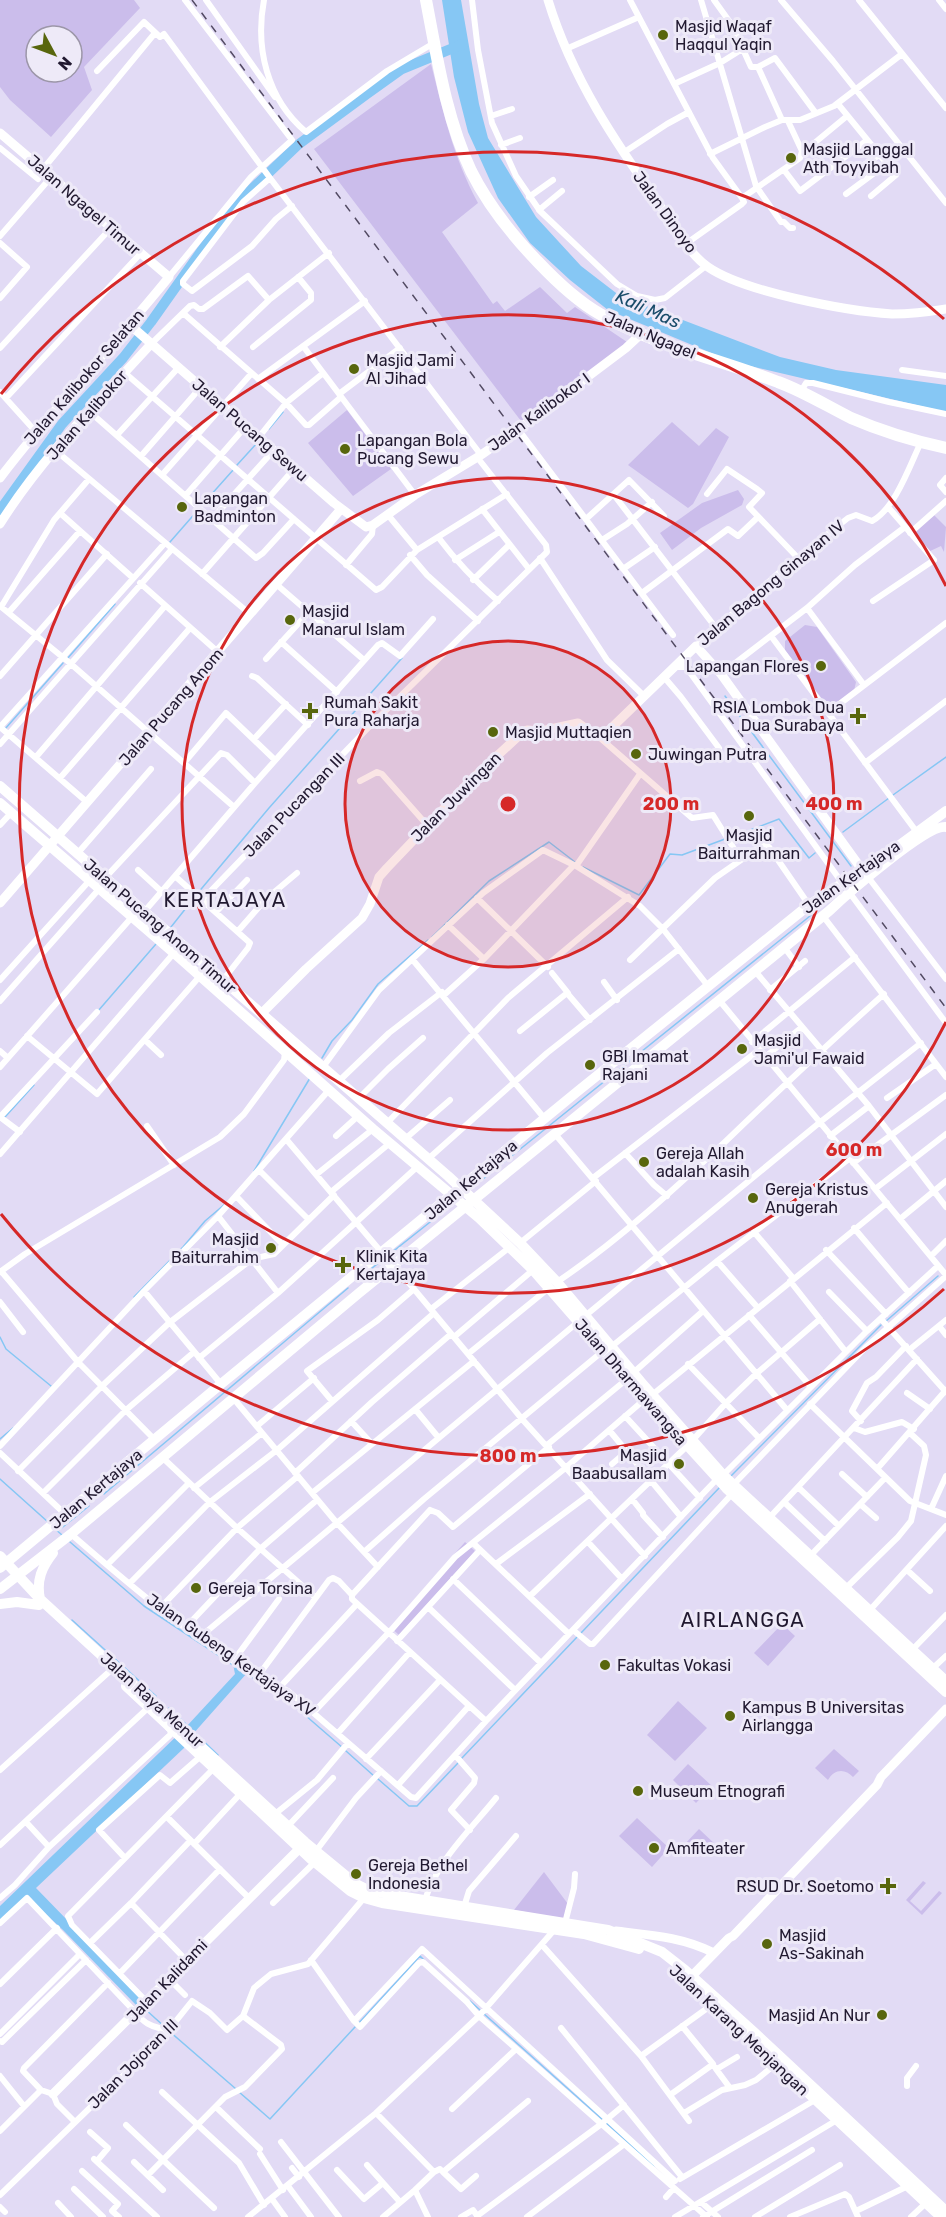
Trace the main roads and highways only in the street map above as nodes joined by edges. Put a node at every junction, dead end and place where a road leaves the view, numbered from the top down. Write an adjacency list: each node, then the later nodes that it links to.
1 (426, 0): 2 (highway, Jalan Ngagel)
2 (946, 448)
3 (0, 786): 8 (main road, Jalan Pucang Anom Timur)
4 (0, 803): 8 (main road, Jalan Pucang Anom Timur)
5 (946, 811): 7 (main road, Jalan Kertajaya)
6 (946, 827): 7 (main road, Jalan Kertajaya)
7 (865, 874): 9 (main road, Jalan Kertajaya)
8 (103, 883): 12 (main road, Jalan Pucang Anom Timur); 12 (main road, Jalan Pucang Anom Timur)
9 (846, 889): 10 (main road, Jalan Kertajaya); 11 (main road, Jalan Kertajaya)
10 (812, 902): 11 (main road); 15 (main road, Jalan Kertajaya)
11 (826, 913): 15 (main road, Jalan Kertajaya)
12 (163, 936): 13 (main road, Jalan Pucang Anom Timur); 14 (main road, Jalan Pucang Anom Timur)
13 (320, 1064): 16 (main road, Jalan Dharmawangsa)
14 (311, 1074): 17 (main road, Jalan Dharmawangsa)
15 (583, 1099): 16 (main road, Jalan Kertajaya); 18 (main road, Jalan Kertajaya)
16 (461, 1188): 17 (main road, Jalan Kertajaya); 18 (main road, Jalan Dharmawangsa)
17 (452, 1196): 18 (main road, Jalan Dharmawangsa); 20 (main road, Jalan Kertajaya)
18 (469, 1204): 19 (main road, Jalan Dharmawangsa); 22 (main road, Jalan Kertajaya)
19 (515, 1245): 21 (main road, Jalan Dharmawangsa); 21 (main road, Jalan Dharmawangsa)
20 (348, 1281): 22 (main road); 24 (main road, Jalan Kertajaya)
21 (553, 1285): 23 (main road, Jalan Dharmawangsa)
22 (359, 1293): 25 (main road, Jalan Kertajaya)
23 (726, 1483): 32 (main road, Jalan Dharmawangsa); 32 (main road, Jalan Dharmawangsa)
24 (96, 1489): 25 (main road); 27 (main road, Jalan Kertajaya)
25 (108, 1504): 26 (main road, Jalan Kertajaya)
26 (57, 1545): 28 (main road, Jalan Kertajaya); 30 (main road)
27 (1, 1562): 28 (main road, Jalan Raya Menur)
28 (15, 1577): 29 (main road, Jalan Kertajaya); 30 (main road, Jalan Raya Menur)
29 (0, 1589)
30 (39, 1602): 31 (main road); 34 (main road, Jalan Raya Menur); 34 (main road, Jalan Raya Menur)
31 (0, 1604)
32 (883, 1628): 33 (main road, Jalan Dharmawangsa); 35 (main road, Jalan Dharmawangsa)
33 (946, 1681)
34 (128, 1683): 36 (main road, Jalan Raya Menur); 36 (main road, Jalan Raya Menur)
35 (946, 1692)
36 (179, 1729): 37 (main road, Jalan Raya Menur)
37 (193, 1742): 38 (main road, Jalan Raya Menur); 38 (main road, Jalan Raya Menur)
38 (303, 1845): 39 (main road, Jalan Karang Menjangan)
39 (316, 1857): 40 (main road, Jalan Karang Menjangan); 40 (main road, Jalan Karang Menjangan)
40 (494, 1916): 41 (main road, Jalan Karang Menjangan)
41 (560, 1926): 42 (main road, Jalan Karang Menjangan); 42 (main road, Jalan Karang Menjangan)
42 (692, 1981): 43 (main road, Jalan Karang Menjangan); 43 (main road, Jalan Karang Menjangan)
43 (804, 2084): 44 (main road, Jalan Karang Menjangan); 45 (main road, Jalan Karang Menjangan)
44 (946, 2211)
45 (941, 2217)

